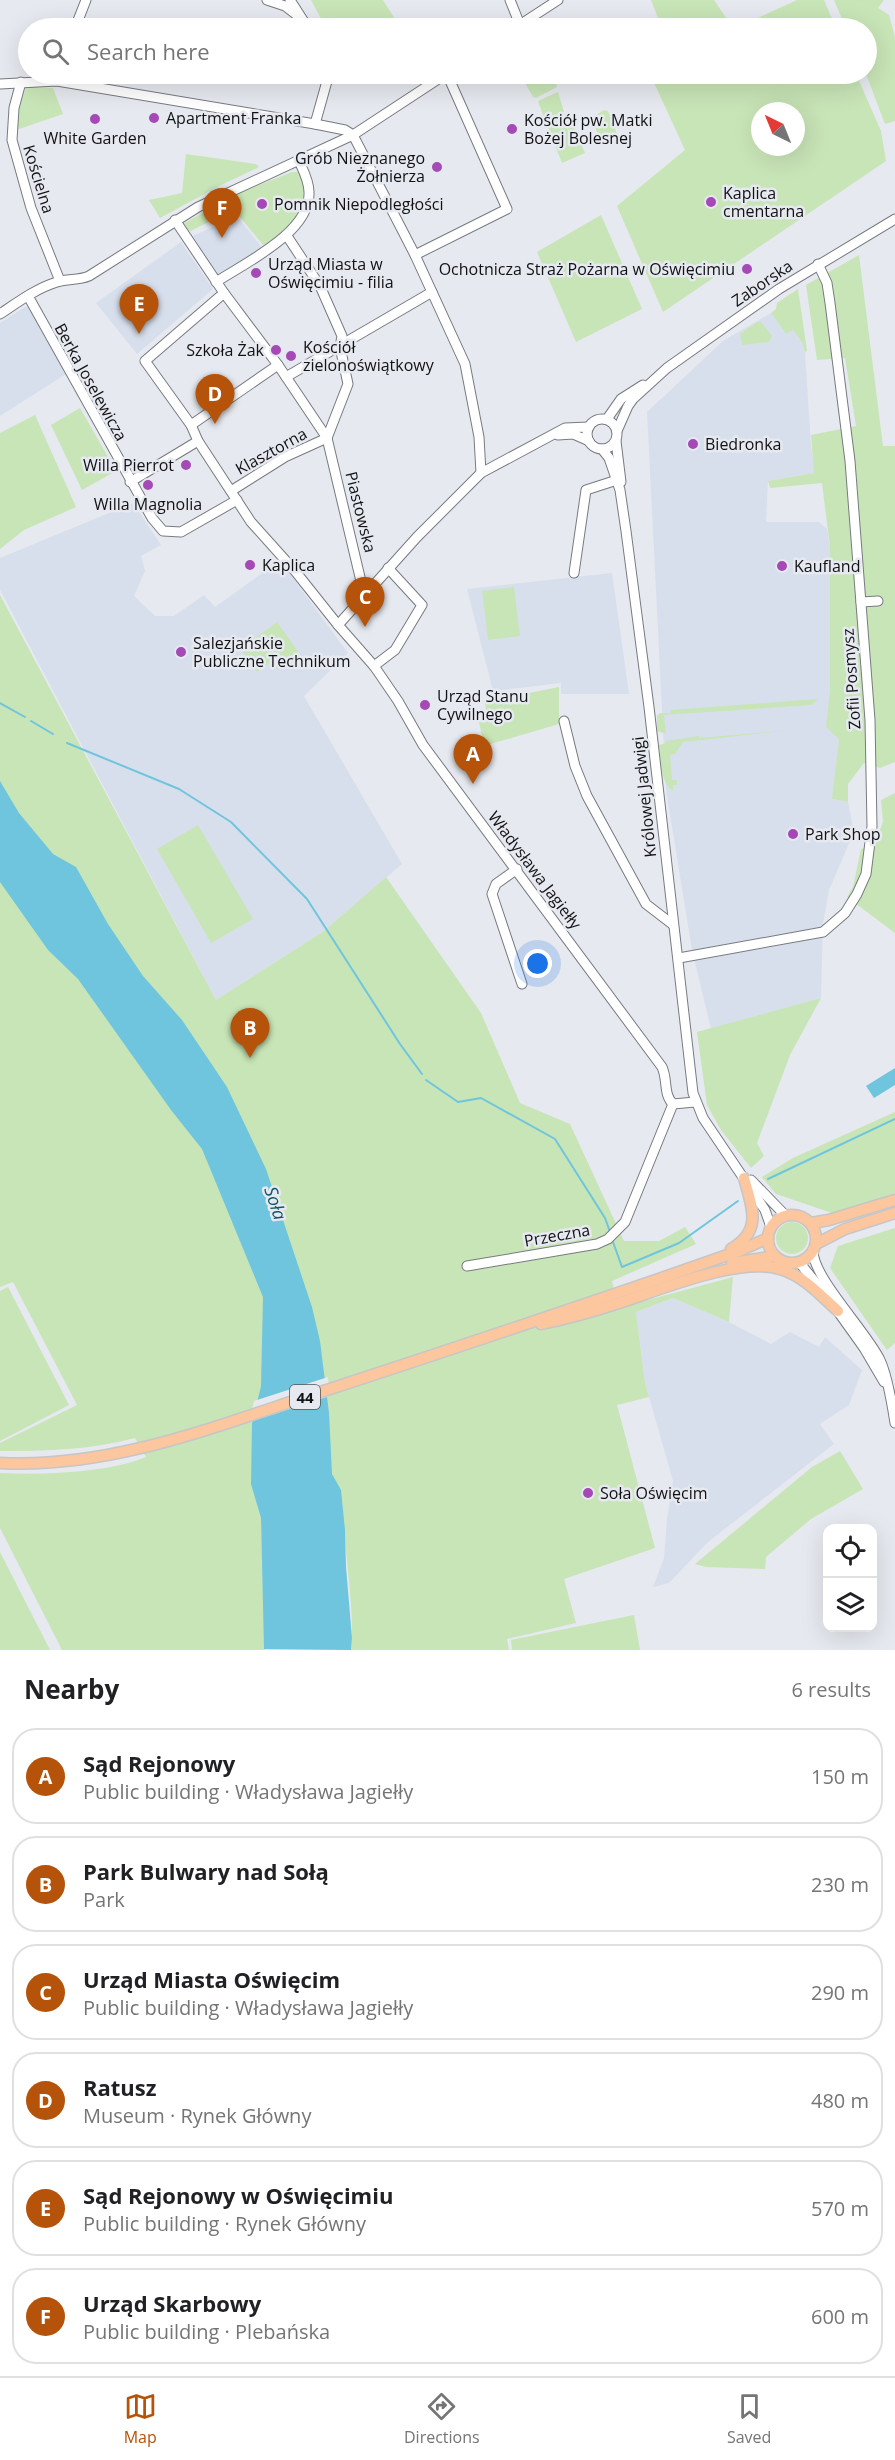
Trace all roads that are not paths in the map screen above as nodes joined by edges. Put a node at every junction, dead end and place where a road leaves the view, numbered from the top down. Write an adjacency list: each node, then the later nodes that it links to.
1 (86, 0): 7 (street)
2 (267, 0): 6 (street)
3 (290, 0): 6 (street)
4 (510, 0): 8 (street)
5 (558, 0): 9 (street)
6 (298, 16)
7 (79, 18)
8 (515, 18)
9 (531, 18)
10 (18, 82): 11 (street)
11 (0, 84)
12 (20, 84): 25 (street, Kościelna)
13 (96, 84): 17 (street)
14 (326, 84): 17 (street)
15 (431, 84): 18 (street)
16 (451, 84): 23 (street)
17 (315, 124): 18 (street)
18 (353, 135): 19 (street); 23 (street)
19 (299, 161): 21 (street); 22 (street)
20 (895, 219): 24 (street, Zaborska)
21 (175, 220): 25 (street); 26 (street)
22 (287, 236): 26 (street); 31 (street)
23 (415, 255): 27 (street)
24 (818, 264): 34 (street, Zaborska); 54 (street, Zofii Posmysz)
25 (60, 281): 29 (street)
26 (216, 282): 28 (street)
27 (432, 292): 31 (street); 45 (street)
28 (224, 293): 32 (street); 36 (street, Władysława Jagiełły)
29 (28, 296): 30 (street); 46 (street, Berka Joselewicza)
30 (0, 314)
31 (340, 348): 33 (street); 40 (street)
32 (278, 365): 33 (street); 36 (street)
33 (286, 377): 40 (street)
34 (651, 381): 35 (street, Zaborska); 38 (street, Zaborska)
35 (607, 419): 37 (street); 38 (street)
36 (191, 425): 41 (street, Władysława Jagiełły)
37 (589, 427): 39 (street); 42 (street)
38 (617, 431): 43 (street)
39 (552, 435): 42 (street); 45 (street)
40 (327, 438): 48 (street, Klasztorna); 52 (street, Piastowska)
41 (198, 441): 46 (street); 48 (street, Władysława Jagiełły)
42 (589, 441): 44 (street)
43 (616, 441): 44 (street); 47 (street, Królowej Jadwigi)
44 (602, 449): 47 (street, Królowej Jadwigi)
45 (480, 473): 50 (street)
46 (130, 482): 49 (street, Berka Joselewicza)
47 (619, 485): 51 (street); 59 (street, Królowej Jadwigi)
48 (231, 492): 49 (street, Władysława Jagiełły)
49 (237, 500): 55 (street, Władysława Jagiełły)
50 (388, 568): 52 (street); 56 (street)
51 (574, 573)
52 (364, 594): 55 (street)
53 (878, 601): 54 (street)
54 (861, 602): 60 (street, Zofii Posmysz)
55 (338, 626): 56 (street, Władysława Jagiełły)
56 (374, 666): 58 (street, Władysława Jagiełły)
57 (564, 722): 59 (street)
58 (517, 869): 61 (street); 63 (street, Władysława Jagiełły)
59 (672, 924): 60 (street, Królowej Jadwigi)
60 (678, 958): 62 (street, Królowej Jadwigi)
61 (522, 984)
62 (695, 1102): 63 (street); 64 (street)
63 (673, 1104): 75 (street, Przeczna)
64 (734, 1160): 65 (street); 68 (street)
65 (744, 1178): 70 (street); 74 (main road)
66 (895, 1200): 69 (main road)
67 (895, 1213): 71 (main road)
68 (785, 1215): 69 (main road); 70 (main road, 44)
69 (811, 1223): 71 (main road)
70 (769, 1233): 72 (main road); 74 (main road, 44)
71 (814, 1247): 73 (main road); 79 (street)
72 (775, 1256): 73 (main road, 44); 76 (main road, 44)
73 (799, 1262): 77 (street)
74 (698, 1265): 78 (main road, 44)
75 (467, 1266)
76 (698, 1277): 77 (main road); 78 (main road, 44)
77 (838, 1311): 79 (street)
78 (502, 1332): 81 (main road, 44)
79 (888, 1389): 80 (street)
80 (895, 1423)
81 (0, 1463)

